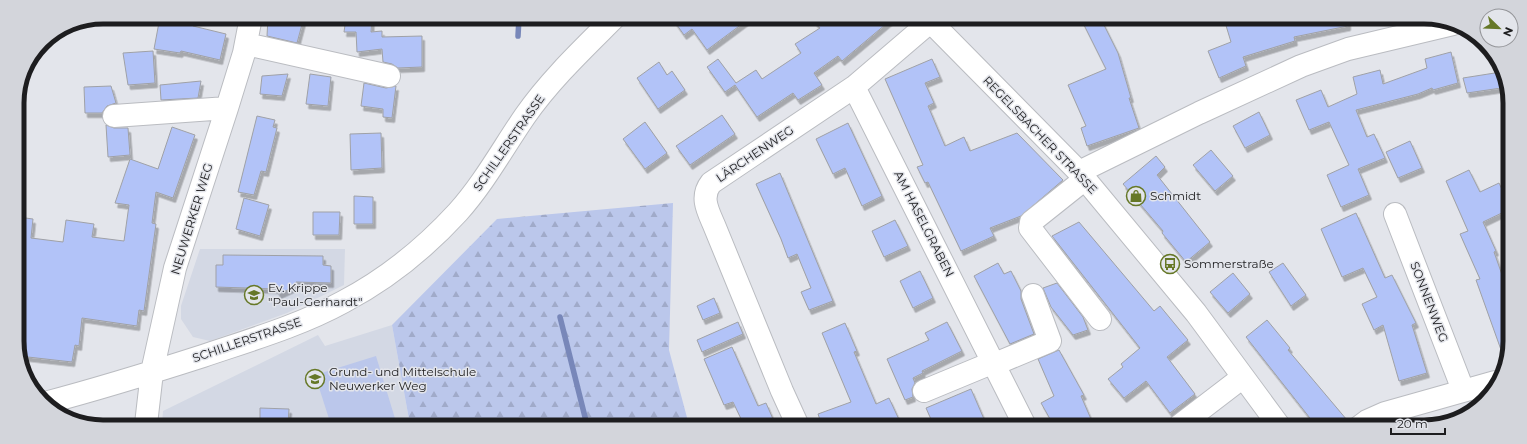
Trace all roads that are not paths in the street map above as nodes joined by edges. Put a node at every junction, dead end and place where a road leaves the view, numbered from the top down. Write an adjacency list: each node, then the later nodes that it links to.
1 (250, 24): 6 (street, NEUWERKER WEG)
2 (608, 24): 16 (street, SCHILLERSTRASSE)
3 (925, 24): 8 (street, LÄRCHENWEG)
4 (933, 24): 11 (street, REGELSBACHER STRASSE)
5 (1442, 27): 11 (street)
6 (246, 44): 7 (street); 9 (street, NEUWERKER WEG)
7 (389, 76)
8 (854, 87): 15 (street, AM HASELGRABEN); 23 (street, LÄRCHENWEG)
9 (227, 108): 10 (street); 16 (street, NEUWERKER WEG)
10 (114, 116)
11 (1082, 175): 14 (street); 17 (street, REGELSBACHER STRASSE)
12 (1395, 214): 19 (street, SONNENWEG)
13 (1033, 295): 15 (street)
14 (1100, 319)
15 (994, 363): 20 (street); 24 (street, AM HASELGRABEN)
16 (152, 372): 21 (street, SCHILLERSTRASSE); 22 (street, NEUWERKER WEG)
17 (1243, 377): 25 (street); 26 (street, REGELSBACHER STRASSE)
18 (1491, 383): 19 (street)
19 (1462, 390): 27 (street)
20 (924, 391)
21 (52, 402)
22 (146, 420)
23 (795, 420)
24 (1022, 420)
25 (1187, 420)
26 (1275, 420)
27 (1369, 420)

